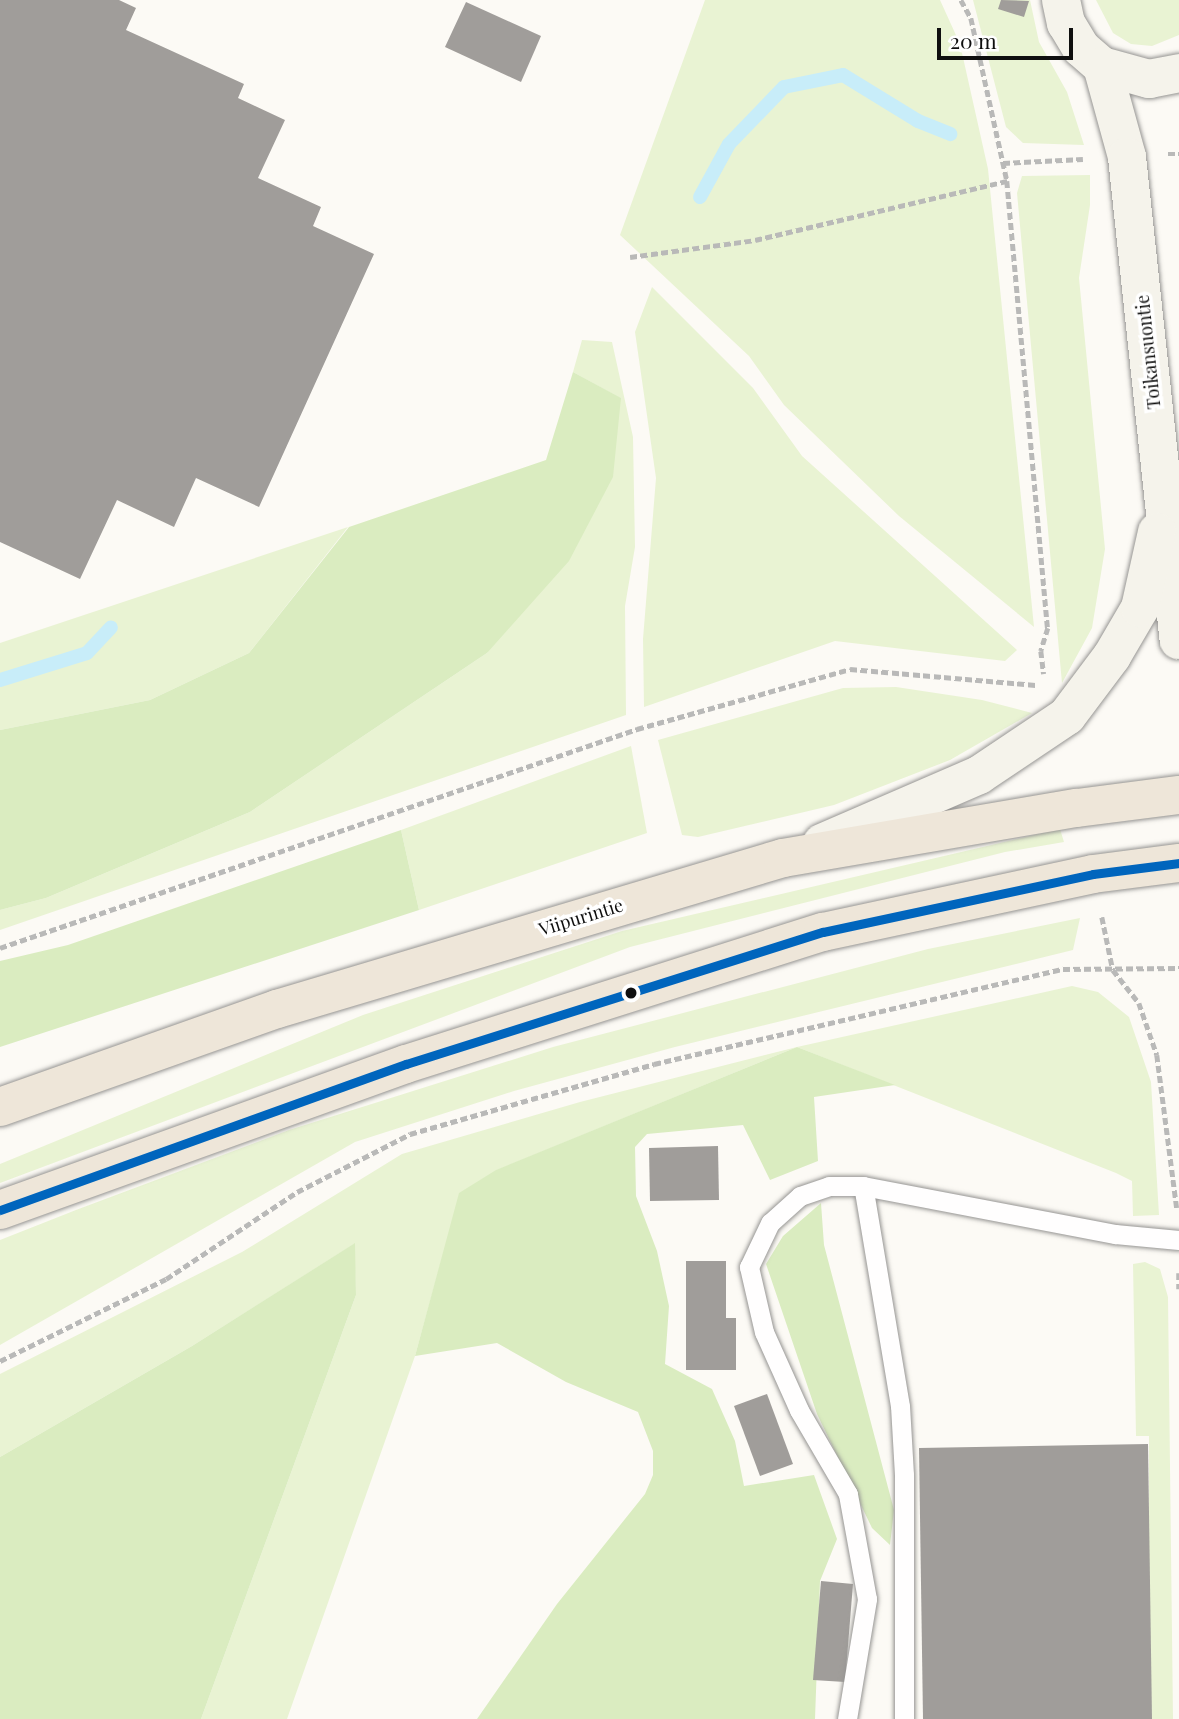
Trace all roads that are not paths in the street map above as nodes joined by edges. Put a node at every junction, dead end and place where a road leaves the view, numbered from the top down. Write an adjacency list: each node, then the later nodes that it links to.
1 (1062, 0): 2 (main road)
2 (1102, 66): 3 (main road); 4 (main road, Toikansuontie)
3 (1179, 73)
4 (1164, 502): 5 (main road, Toikansuontie); 7 (main road)
5 (1179, 640)
6 (1179, 795): 7 (main road, Viipurintie)
7 (783, 858): 9 (main road, Viipurintie)
8 (1179, 863): 11 (main road)
9 (0, 1107)
10 (863, 1186): 12 (lane); 13 (lane); 14 (lane)
11 (0, 1210)
12 (1179, 1240)
13 (847, 1719)
14 (904, 1719)

